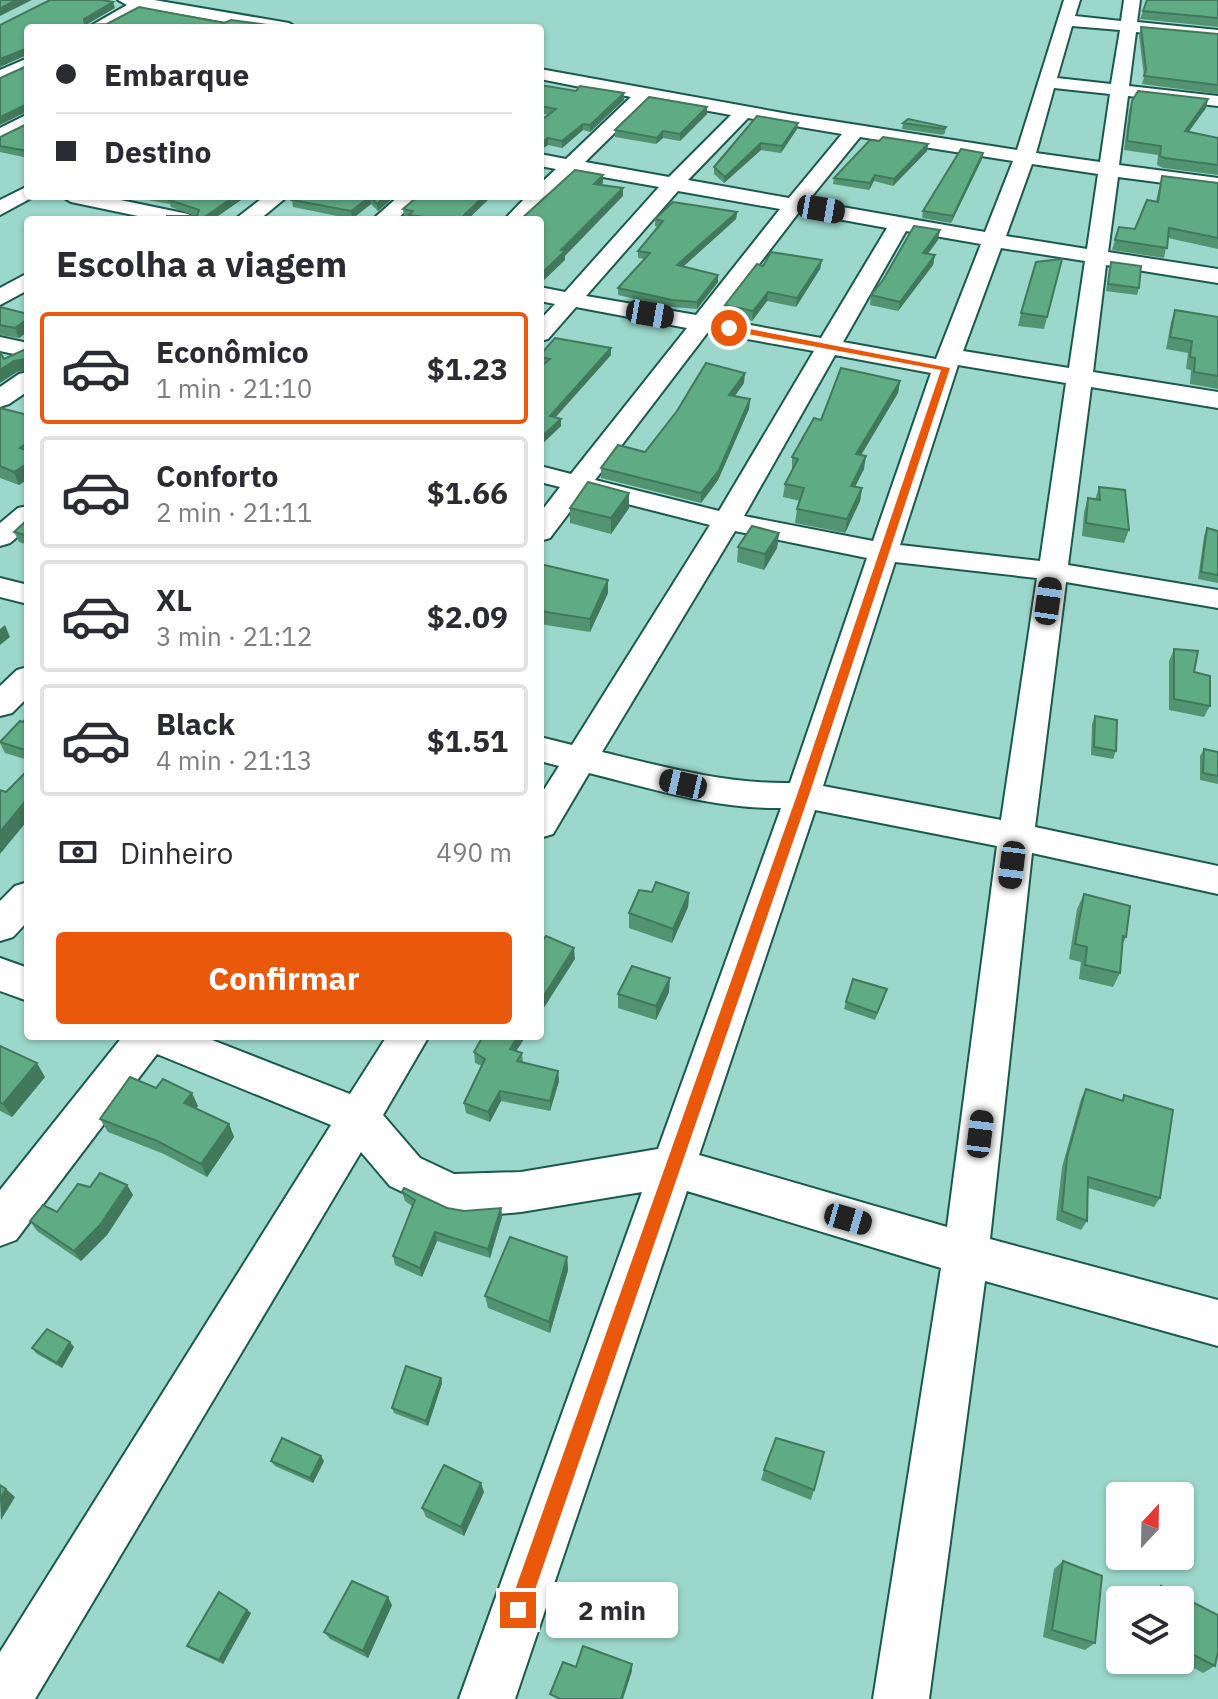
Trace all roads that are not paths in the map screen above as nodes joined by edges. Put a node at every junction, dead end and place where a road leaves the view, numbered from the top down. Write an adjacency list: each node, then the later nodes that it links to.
1 (135, 2): 5 (street); 7 (street)
2 (283, 8): 6 (street)
3 (1069, 10): 4 (street); 12 (street)
4 (1130, 13): 10 (street); 13 (street)
5 (218, 16): 6 (street); 8 (street)
6 (262, 23): 9 (street)
7 (101, 24)
8 (203, 24)
9 (267, 24)
10 (1218, 35)
11 (544, 78): 14 (street)
12 (1048, 82): 13 (street); 20 (street)
13 (1118, 89): 15 (street); 23 (street)
14 (645, 93): 16 (street); 22 (street)
15 (1218, 101)
16 (745, 111): 18 (street); 25 (street)
17 (24, 122): 19 (street)
18 (855, 131): 20 (street); 35 (street)
19 (0, 136)
20 (1024, 159): 23 (street); 42 (street)
21 (544, 161): 22 (street)
22 (570, 165): 25 (street); 28 (street)
23 (1107, 170): 26 (street); 43 (street)
24 (0, 183): 27 (street)
25 (674, 183): 35 (street); 48 (street)
26 (1218, 184)
27 (24, 189)
28 (544, 192)
29 (24, 193): 36 (street)
30 (84, 200): 37 (street)
31 (152, 200): 37 (street)
32 (272, 200): 38 (street)
33 (407, 200): 39 (street)
34 (536, 200): 40 (street)
35 (795, 204): 41 (street); 49 (street)
36 (0, 209)
37 (130, 214)
38 (250, 216)
39 (388, 216)
40 (519, 216)
41 (900, 223): 42 (street); 52 (street)
42 (992, 240): 43 (street); 54 (street)
43 (1095, 256): 44 (street); 55 (street)
44 (1218, 276)
45 (24, 283): 47 (street)
46 (544, 295): 48 (street)
47 (0, 298)
48 (570, 300): 49 (street); 50 (street)
49 (703, 323): 52 (street); 60 (street)
50 (544, 329)
51 (0, 344): 53 (street)
52 (831, 346): 54 (street); 62 (street)
53 (24, 349)
54 (948, 362): 55 (street); 65 (street)
55 (1078, 377): 58 (street); 66 (street)
56 (24, 382): 57 (street)
57 (0, 399)
58 (1218, 400)
59 (544, 475): 60 (street)
60 (577, 483): 62 (street); 63 (street)
61 (24, 517): 64 (street)
62 (727, 521): 65 (street); 73 (street)
63 (544, 527)
64 (0, 537)
65 (883, 552): 66 (street); 74 (street)
66 (1052, 571): 69 (street); 76 (street)
67 (0, 587): 68 (street)
68 (24, 594)
69 (1218, 599)
70 (24, 682): 71 (street)
71 (0, 705)
72 (544, 750): 73 (street)
73 (580, 761): 74 (street); 75 (street)
74 (803, 795): 76 (street); 86 (street)
75 (544, 819)
76 (1016, 836): 77 (street); 88 (street)
77 (1218, 880)
78 (24, 900): 79 (street)
79 (0, 926)
80 (0, 974): 81 (street)
81 (24, 983)
82 (144, 1040): 87 (street)
83 (167, 1040): 85 (street)
84 (407, 1040): 85 (street)
85 (359, 1117): 86 (street); 90 (street)
86 (672, 1167): 88 (street); 91 (street)
87 (0, 1225)
88 (966, 1254): 89 (street); 92 (street)
89 (1218, 1323)
90 (3, 1699)
91 (487, 1699)
92 (901, 1699)

